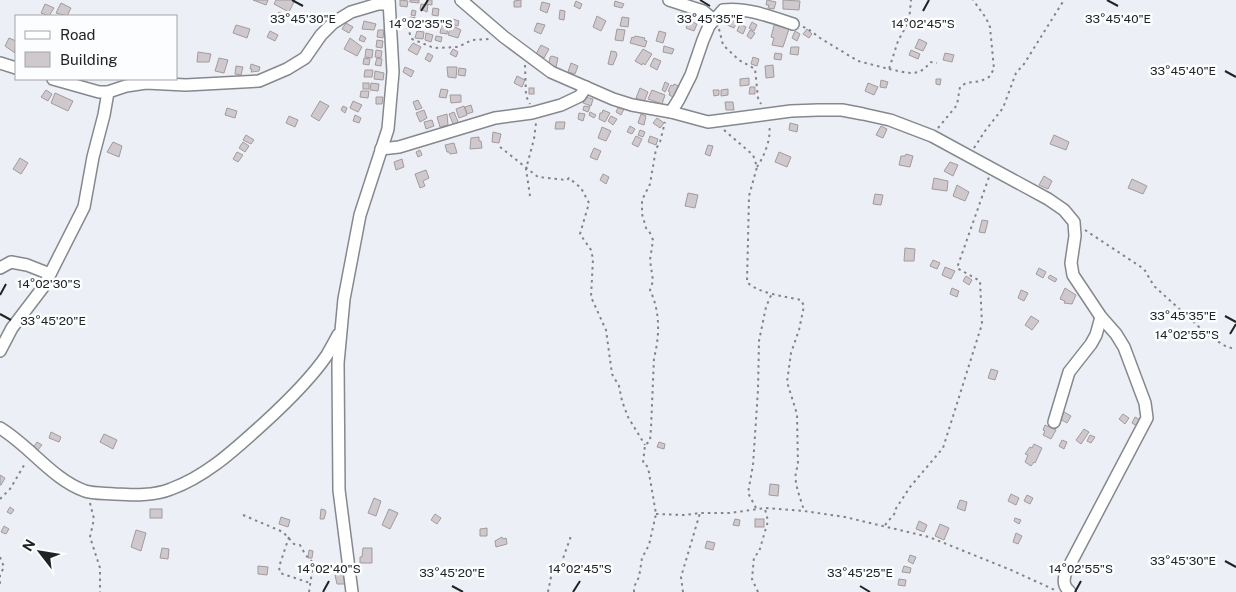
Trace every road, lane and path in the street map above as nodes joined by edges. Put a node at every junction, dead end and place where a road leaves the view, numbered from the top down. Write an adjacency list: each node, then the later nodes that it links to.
1 (461, 0): 10 (street)
2 (669, 0): 7 (street)
3 (911, 0): 15 (path)
4 (973, 0): 23 (path)
5 (1064, 0): 26 (path)
6 (389, 2): 8 (street); 18 (street)
7 (714, 20): 9 (street); 19 (street); 21 (path)
8 (391, 23): 10 (path); 25 (street)
9 (793, 24): 15 (path)
10 (504, 37): 11 (street)
11 (529, 56): 17 (street); 20 (path)
12 (0, 63): 14 (street)
13 (937, 63): 15 (path)
14 (15, 68)
15 (889, 69)
16 (57, 80): 18 (street)
17 (586, 87): 19 (street); 20 (street)
18 (108, 92): 33 (street)
19 (671, 112): 22 (street); 41 (path)
20 (532, 113): 25 (street); 28 (path)
21 (766, 114): 22 (street); 23 (street); 27 (path)
22 (718, 122): 27 (path)
23 (932, 136): 26 (street)
24 (500, 147): 28 (path)
25 (381, 149): 36 (street)
26 (969, 156): 29 (street)
27 (757, 167): 34 (path)
28 (526, 168): 30 (path); 41 (path)
29 (992, 170): 31 (street); 51 (path)
30 (530, 196)
31 (1074, 222): 35 (street); 37 (path)
32 (0, 268): 33 (street)
33 (50, 274): 38 (street)
34 (772, 294): 45 (path); 47 (path)
35 (1101, 317): 39 (street); 59 (street)
36 (340, 331): 43 (street); 56 (street)
37 (1236, 349)
38 (0, 351)
39 (1054, 422)
40 (0, 428): 42 (street)
41 (645, 445): 49 (path)
42 (32, 452): 43 (street); 44 (path)
43 (86, 492): 60 (path)
44 (0, 499)
45 (756, 508): 46 (path); 48 (path)
46 (765, 508): 47 (path); 66 (path)
47 (804, 511): 51 (path)
48 (700, 513): 49 (path); 65 (path)
49 (656, 514): 64 (path)
50 (243, 515): 53 (path)
51 (885, 525): 59 (path)
52 (571, 536): 63 (path)
53 (289, 537): 55 (path); 57 (path)
54 (0, 556): 58 (path)
55 (313, 564): 56 (path); 57 (path)
56 (349, 569): 62 (street)
57 (310, 582): 61 (path)
58 (0, 585)
59 (1062, 590)
60 (100, 592)
61 (309, 592)
62 (352, 592)
63 (548, 592)
64 (634, 592)
65 (683, 592)
66 (758, 592)

